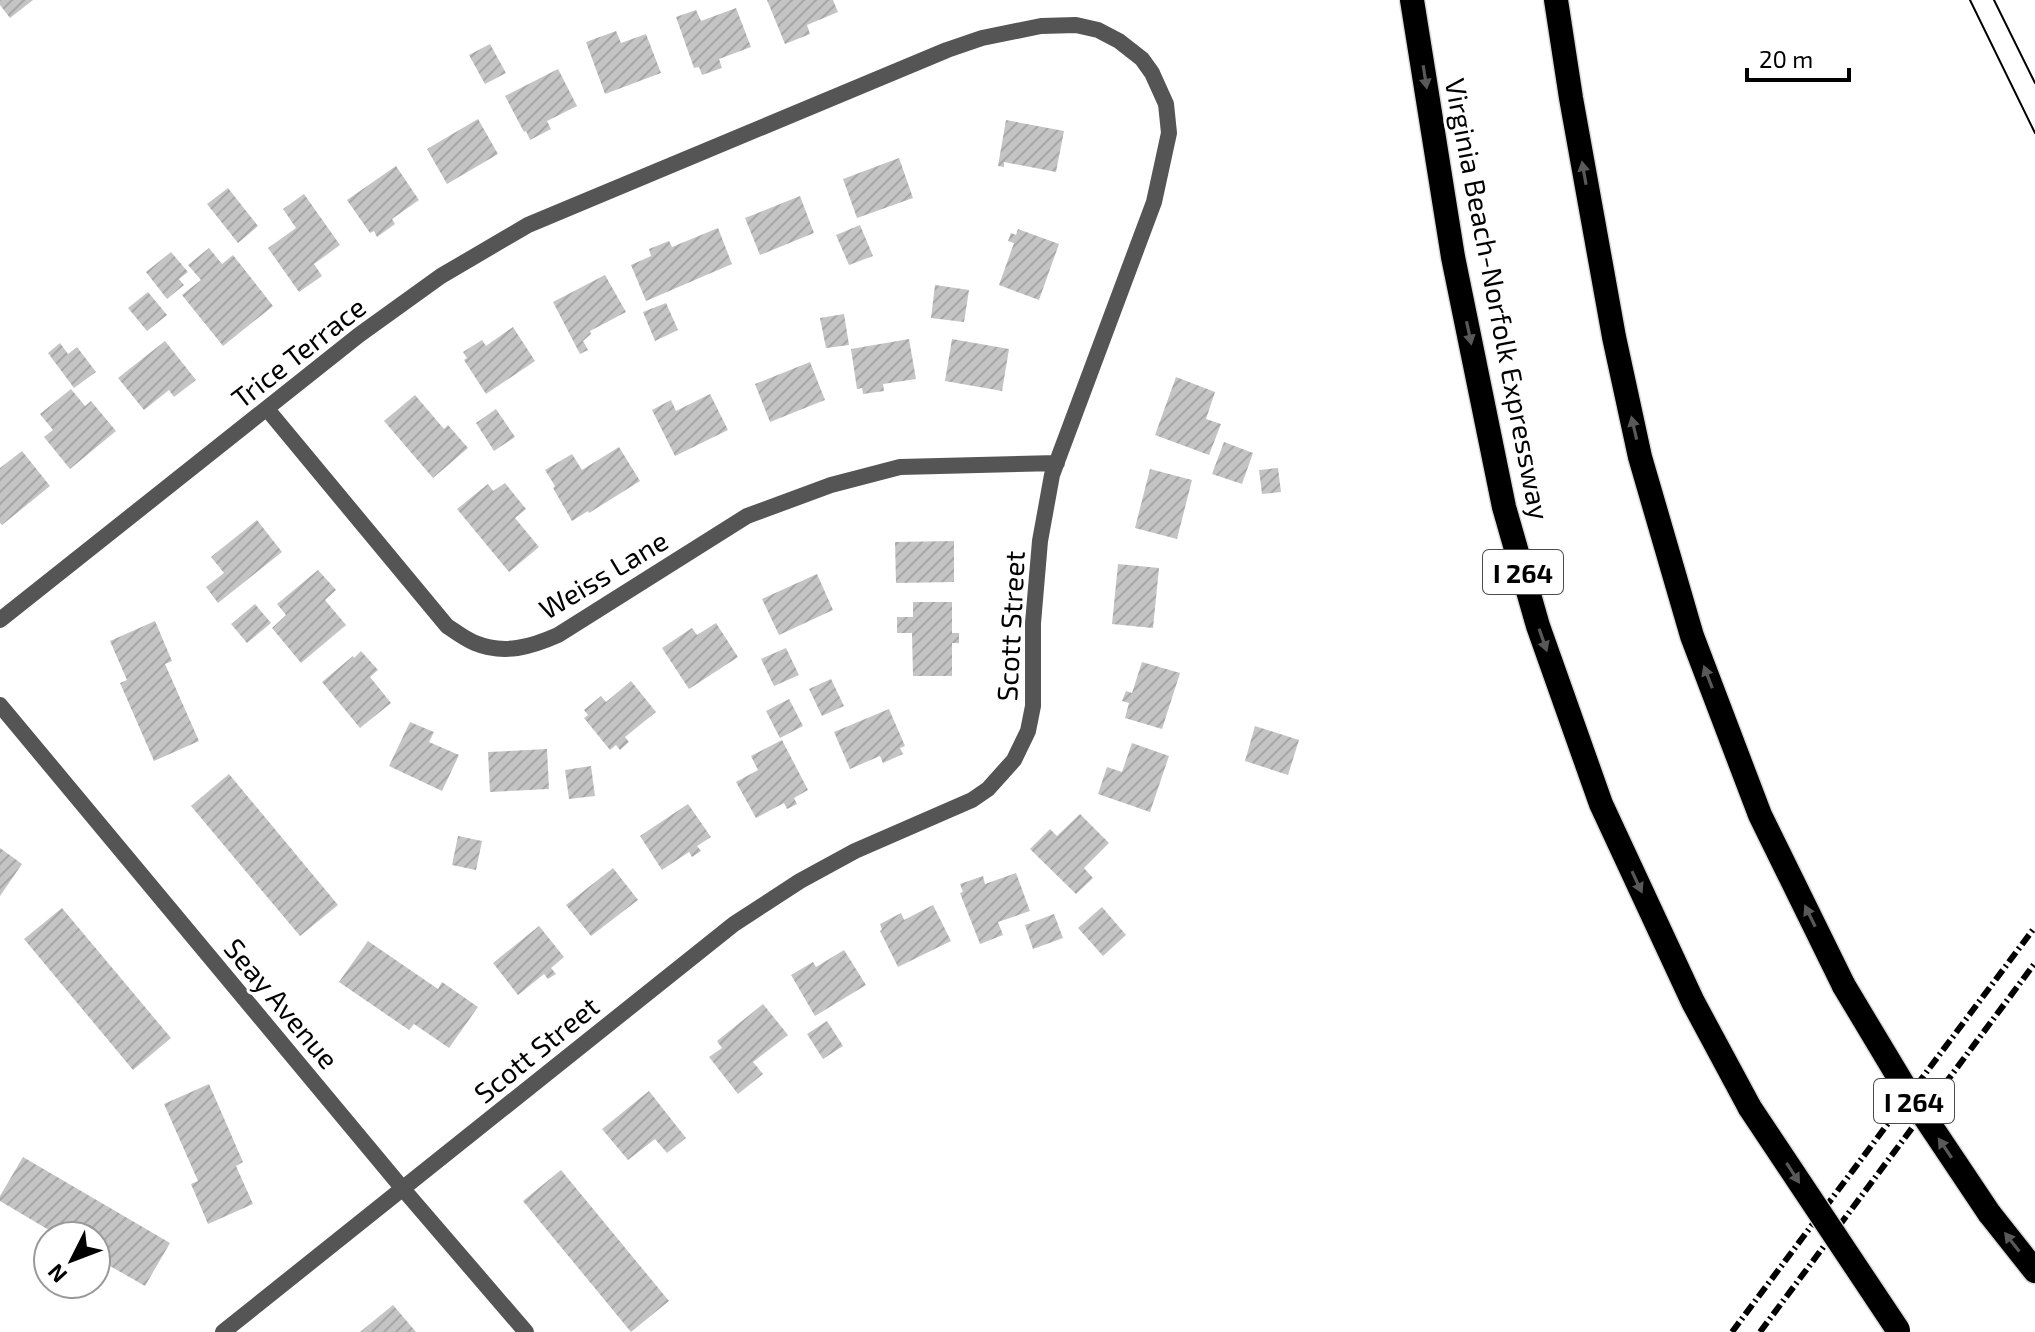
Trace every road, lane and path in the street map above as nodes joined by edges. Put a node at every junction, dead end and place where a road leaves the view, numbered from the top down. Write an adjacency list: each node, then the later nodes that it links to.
1 (1412, 0): 10 (highway, Virginia Beach-Norfolk Expressway / I 264, one-way to 10, bridge)
2 (1556, 0): 9 (highway, I 264, one-way to 2, bridge)
3 (658, 171): 4 (street, Trice Terrace); 5 (street, Scott Street)
4 (267, 409): 5 (street, Weiss Lane); 6 (street, Trice Terrace)
5 (1057, 463): 8 (street, Scott Street)
6 (0, 620)
7 (0, 705): 8 (street, Seay Avenue)
8 (403, 1189): 11 (street, Scott Street); 12 (street, Seay Avenue)
9 (2035, 1271)
10 (1899, 1331)
11 (223, 1332)
12 (526, 1332)

